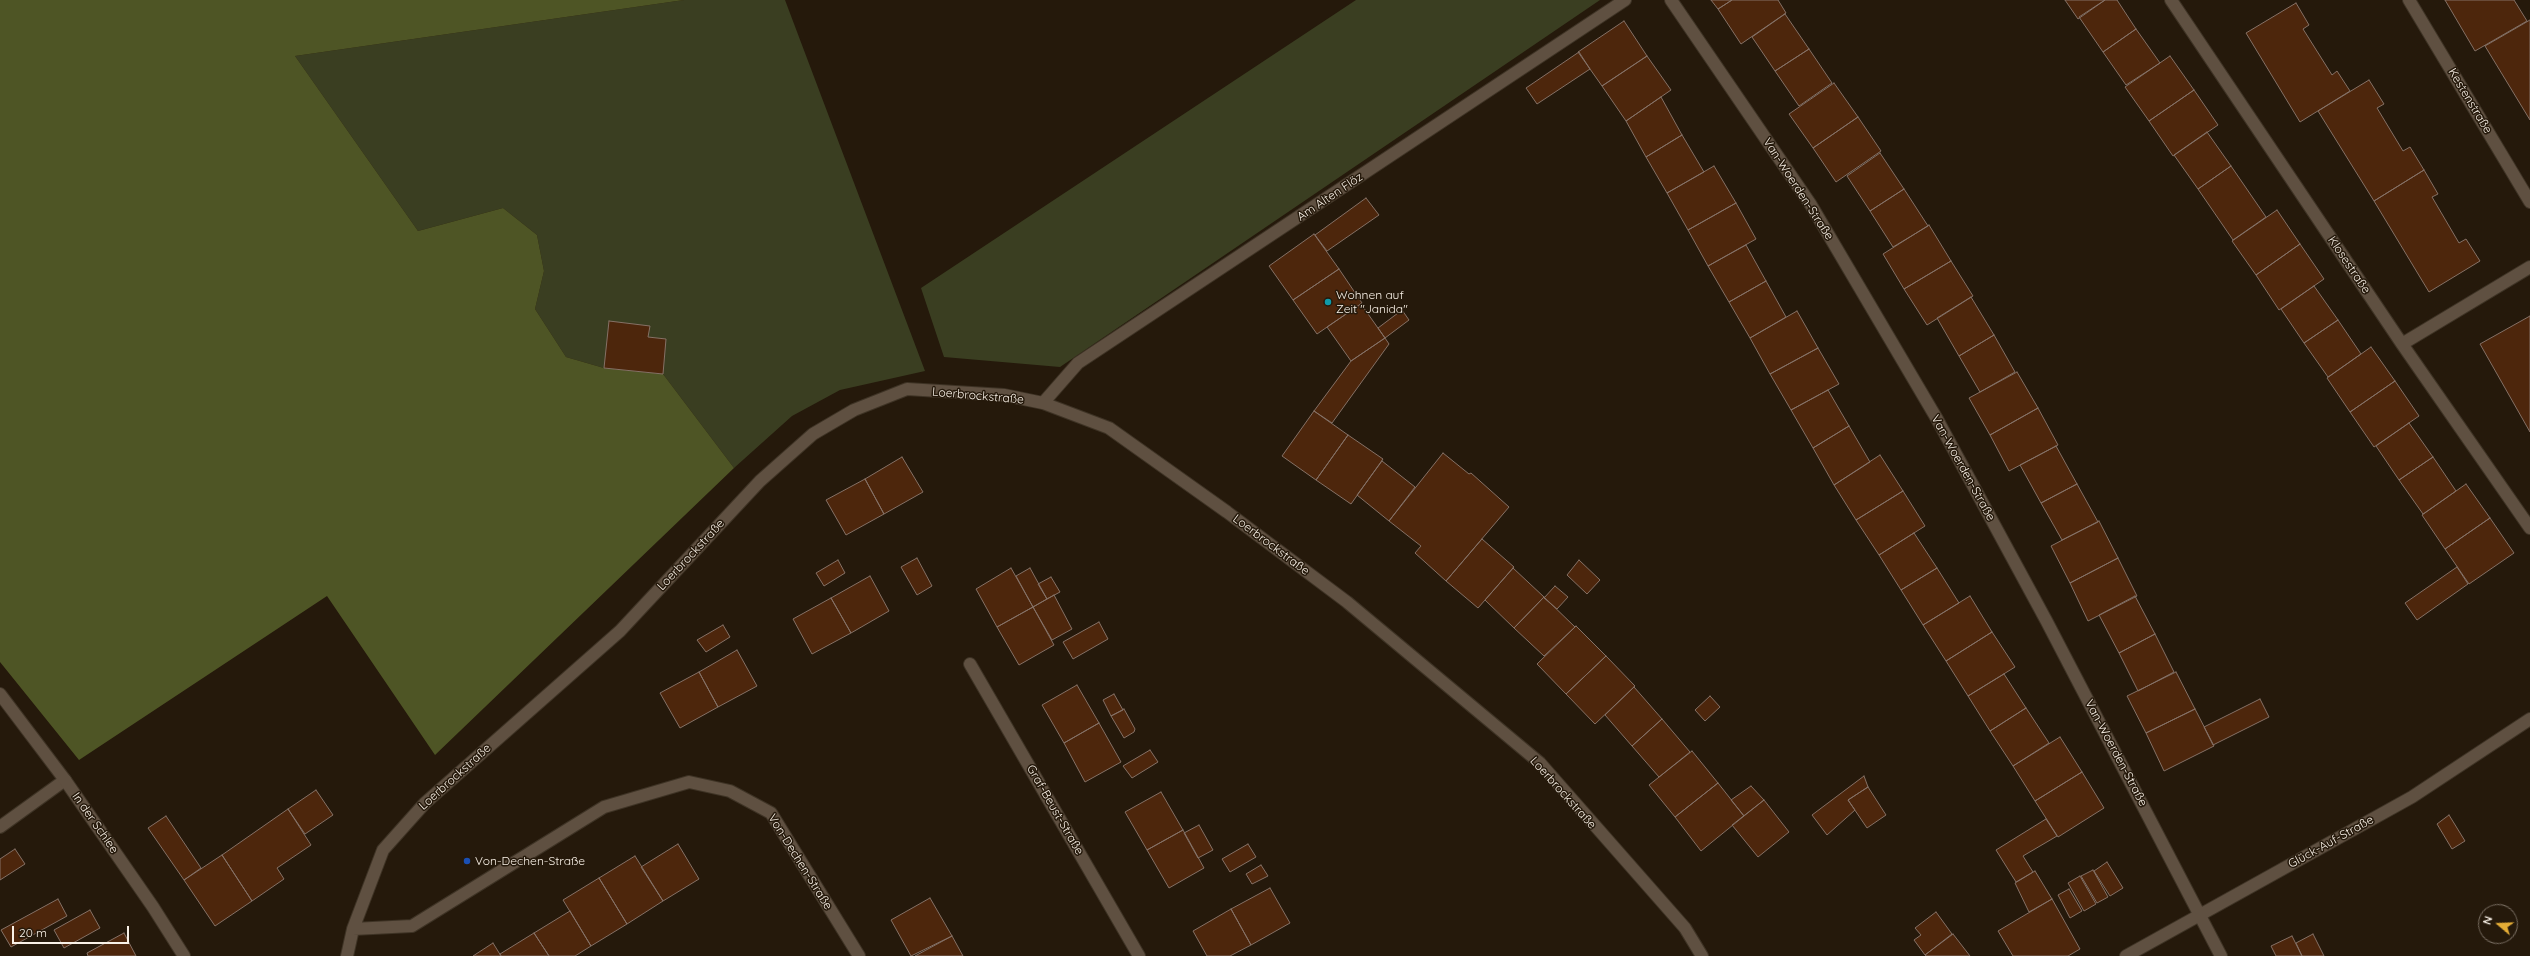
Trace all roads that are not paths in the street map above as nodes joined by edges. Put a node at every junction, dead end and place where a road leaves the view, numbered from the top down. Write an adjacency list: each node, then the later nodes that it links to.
1 (1625, 0): 8 (street, Am Alten Flöz)
2 (1671, 0): 15 (street, Van-Woerden-Straße)
3 (2171, 0): 7 (street, Klosestraße)
4 (2409, 0): 5 (street, Kestenstraße)
5 (2530, 202)
6 (2530, 267): 7 (street)
7 (2402, 344): 9 (street, Klosestraße)
8 (1043, 403): 16 (street, Loerbrockstraße); 21 (street, Loerbrockstraße)
9 (2530, 528)
10 (970, 664): 20 (street, Graf-Beust-Straße)
11 (0, 694): 13 (street, In der Schlee)
12 (2530, 719): 15 (street, Glück-Auf-Straße)
13 (66, 780): 14 (street); 17 (street, In der Schlee)
14 (0, 827)
15 (2199, 914): 22 (street, Glück-Auf-Straße); 23 (street, Van-Woerden-Straße)
16 (354, 929): 18 (street, Loerbrockstraße); 19 (street, Von-Dechen-Straße)
17 (184, 956)
18 (347, 956)
19 (859, 956)
20 (1139, 956)
21 (1702, 956)
22 (2126, 956)
23 (2221, 956)

